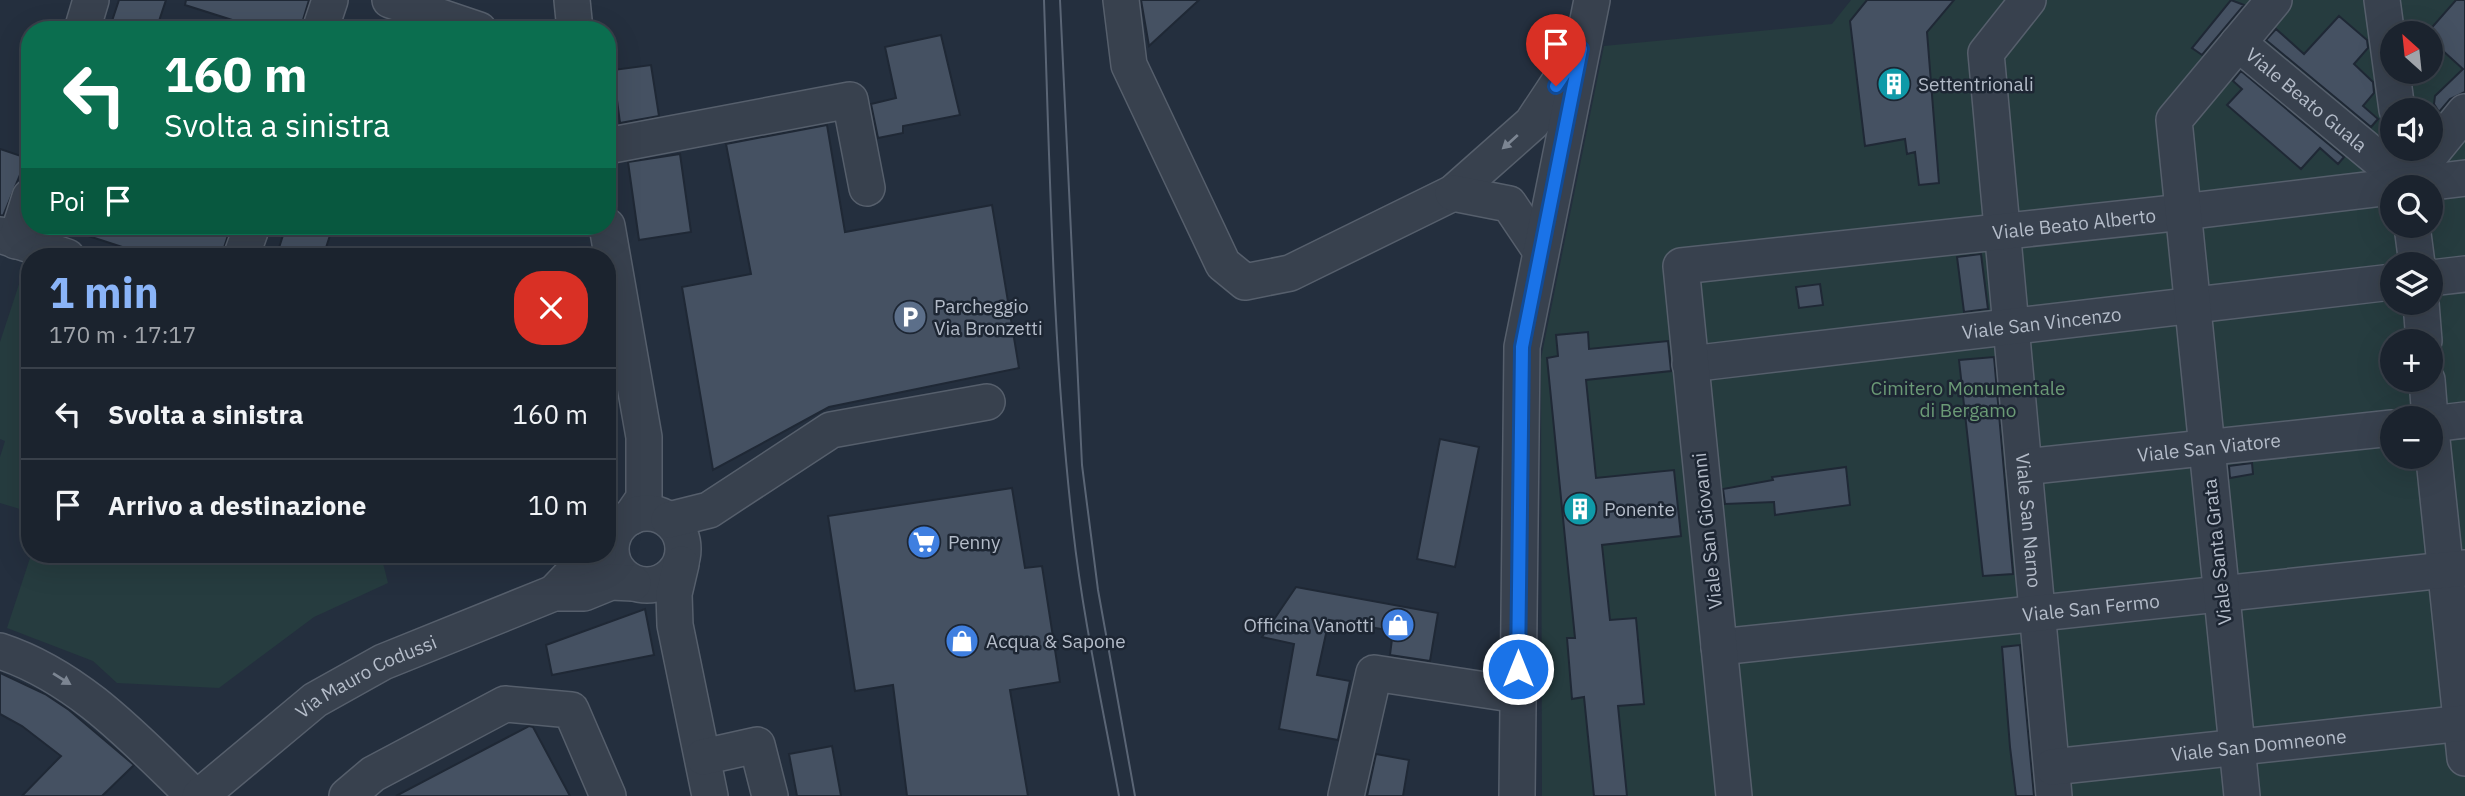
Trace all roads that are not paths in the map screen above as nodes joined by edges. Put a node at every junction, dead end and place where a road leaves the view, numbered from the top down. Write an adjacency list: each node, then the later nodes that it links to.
1 (91, 0): 10 (street)
2 (330, 0): 11 (street)
3 (390, 0): 12 (street)
4 (572, 0): 13 (street)
5 (1121, 0): 25 (street)
6 (1592, 0): 15 (street)
7 (2028, 0): 28 (street, Viale San Narno)
8 (2274, 0): 14 (street, Viale Santa Grata)
9 (2382, 0): 16 (street)
10 (85, 21)
11 (323, 21)
12 (452, 21)
13 (574, 21)
14 (2238, 43): 19 (street, Viale Beato Guala); 26 (street, Viale Santa Grata)
15 (1581, 49): 25 (street, one-way to 25); 31 (street)
16 (2395, 98)
17 (2465, 113): 20 (street)
18 (616, 144): 23 (street)
19 (2395, 175)
20 (2415, 175)
21 (2465, 178): 22 (street, Viale Beato Alberto)
22 (2443, 181)
23 (867, 188)
24 (2380, 188): 26 (street, Viale Beato Alberto)
25 (1453, 193): 31 (street)
26 (2183, 212): 28 (street, Viale Beato Alberto); 36 (street, Viale Santa Grata)
27 (21, 214): 29 (street)
28 (2003, 232): 32 (street, Viale Beato Alberto); 37 (street, Viale San Narno)
29 (8, 238): 30 (street)
30 (39, 248)
31 (1540, 250): 64 (street)
32 (1681, 266): 39 (street, Viale San Giovanni)
33 (2465, 274): 34 (street)
34 (2443, 277)
35 (2380, 284): 36 (street, Viale San Vincenzo)
36 (2193, 307): 37 (street, Viale San Vincenzo); 46 (street, Viale Santa Grata)
37 (2010, 328): 39 (street, Viale San Vincenzo); 47 (street, Viale San Narno)
38 (616, 336): 40 (street)
39 (1690, 365): 62 (street, Viale San Giovanni)
40 (621, 397): 45 (street)
41 (987, 402): 49 (street)
42 (2465, 420): 43 (street)
43 (2443, 423)
44 (2380, 429): 46 (street, Viale San Viatore)
45 (644, 437): 50 (street); 51 (street)
46 (2207, 447): 47 (street, Viale San Viatore); 59 (street, Viale Santa Grata)
47 (2024, 467): 60 (street, Viale San Narno)
48 (2438, 469): 56 (street)
49 (709, 510): 51 (street); 53 (street)
50 (631, 517): 51 (street); 52 (street)
51 (668, 520): 53 (street)
52 (616, 531)
53 (682, 558): 57 (street); 61 (street)
54 (587, 563): 58 (street, Via Mauro Codussi)
55 (613, 563): 57 (street)
56 (2455, 569): 59 (street, Viale San Fermo); 65 (street)
57 (636, 584): 58 (street, Via Mauro Codussi); 61 (street)
58 (554, 593): 71 (street, Via Mauro Codussi)
59 (2221, 594): 60 (street, Viale San Fermo); 66 (street, Viale Santa Grata)
60 (2038, 614): 62 (street, Viale San Fermo); 69 (street, Viale San Narno)
61 (675, 625): 67 (street)
62 (1719, 647): 78 (street, Viale San Giovanni)
63 (0, 651): 70 (street, one-way to 70)
64 (1518, 695): 76 (street); 77 (street)
65 (2463, 723): 66 (street, Viale San Domneone); 68 (street)
66 (2237, 747): 69 (street, Viale San Domneone); 79 (street, Viale Santa Grata)
67 (703, 757): 74 (street); 75 (street)
68 (2465, 758)
69 (2053, 781)
70 (194, 796)
71 (200, 796)
72 (347, 796): 73 (street)
73 (608, 796)
74 (710, 796)
75 (769, 796)
76 (1346, 796)
77 (1517, 796)
78 (1734, 796)
79 (2242, 796)

